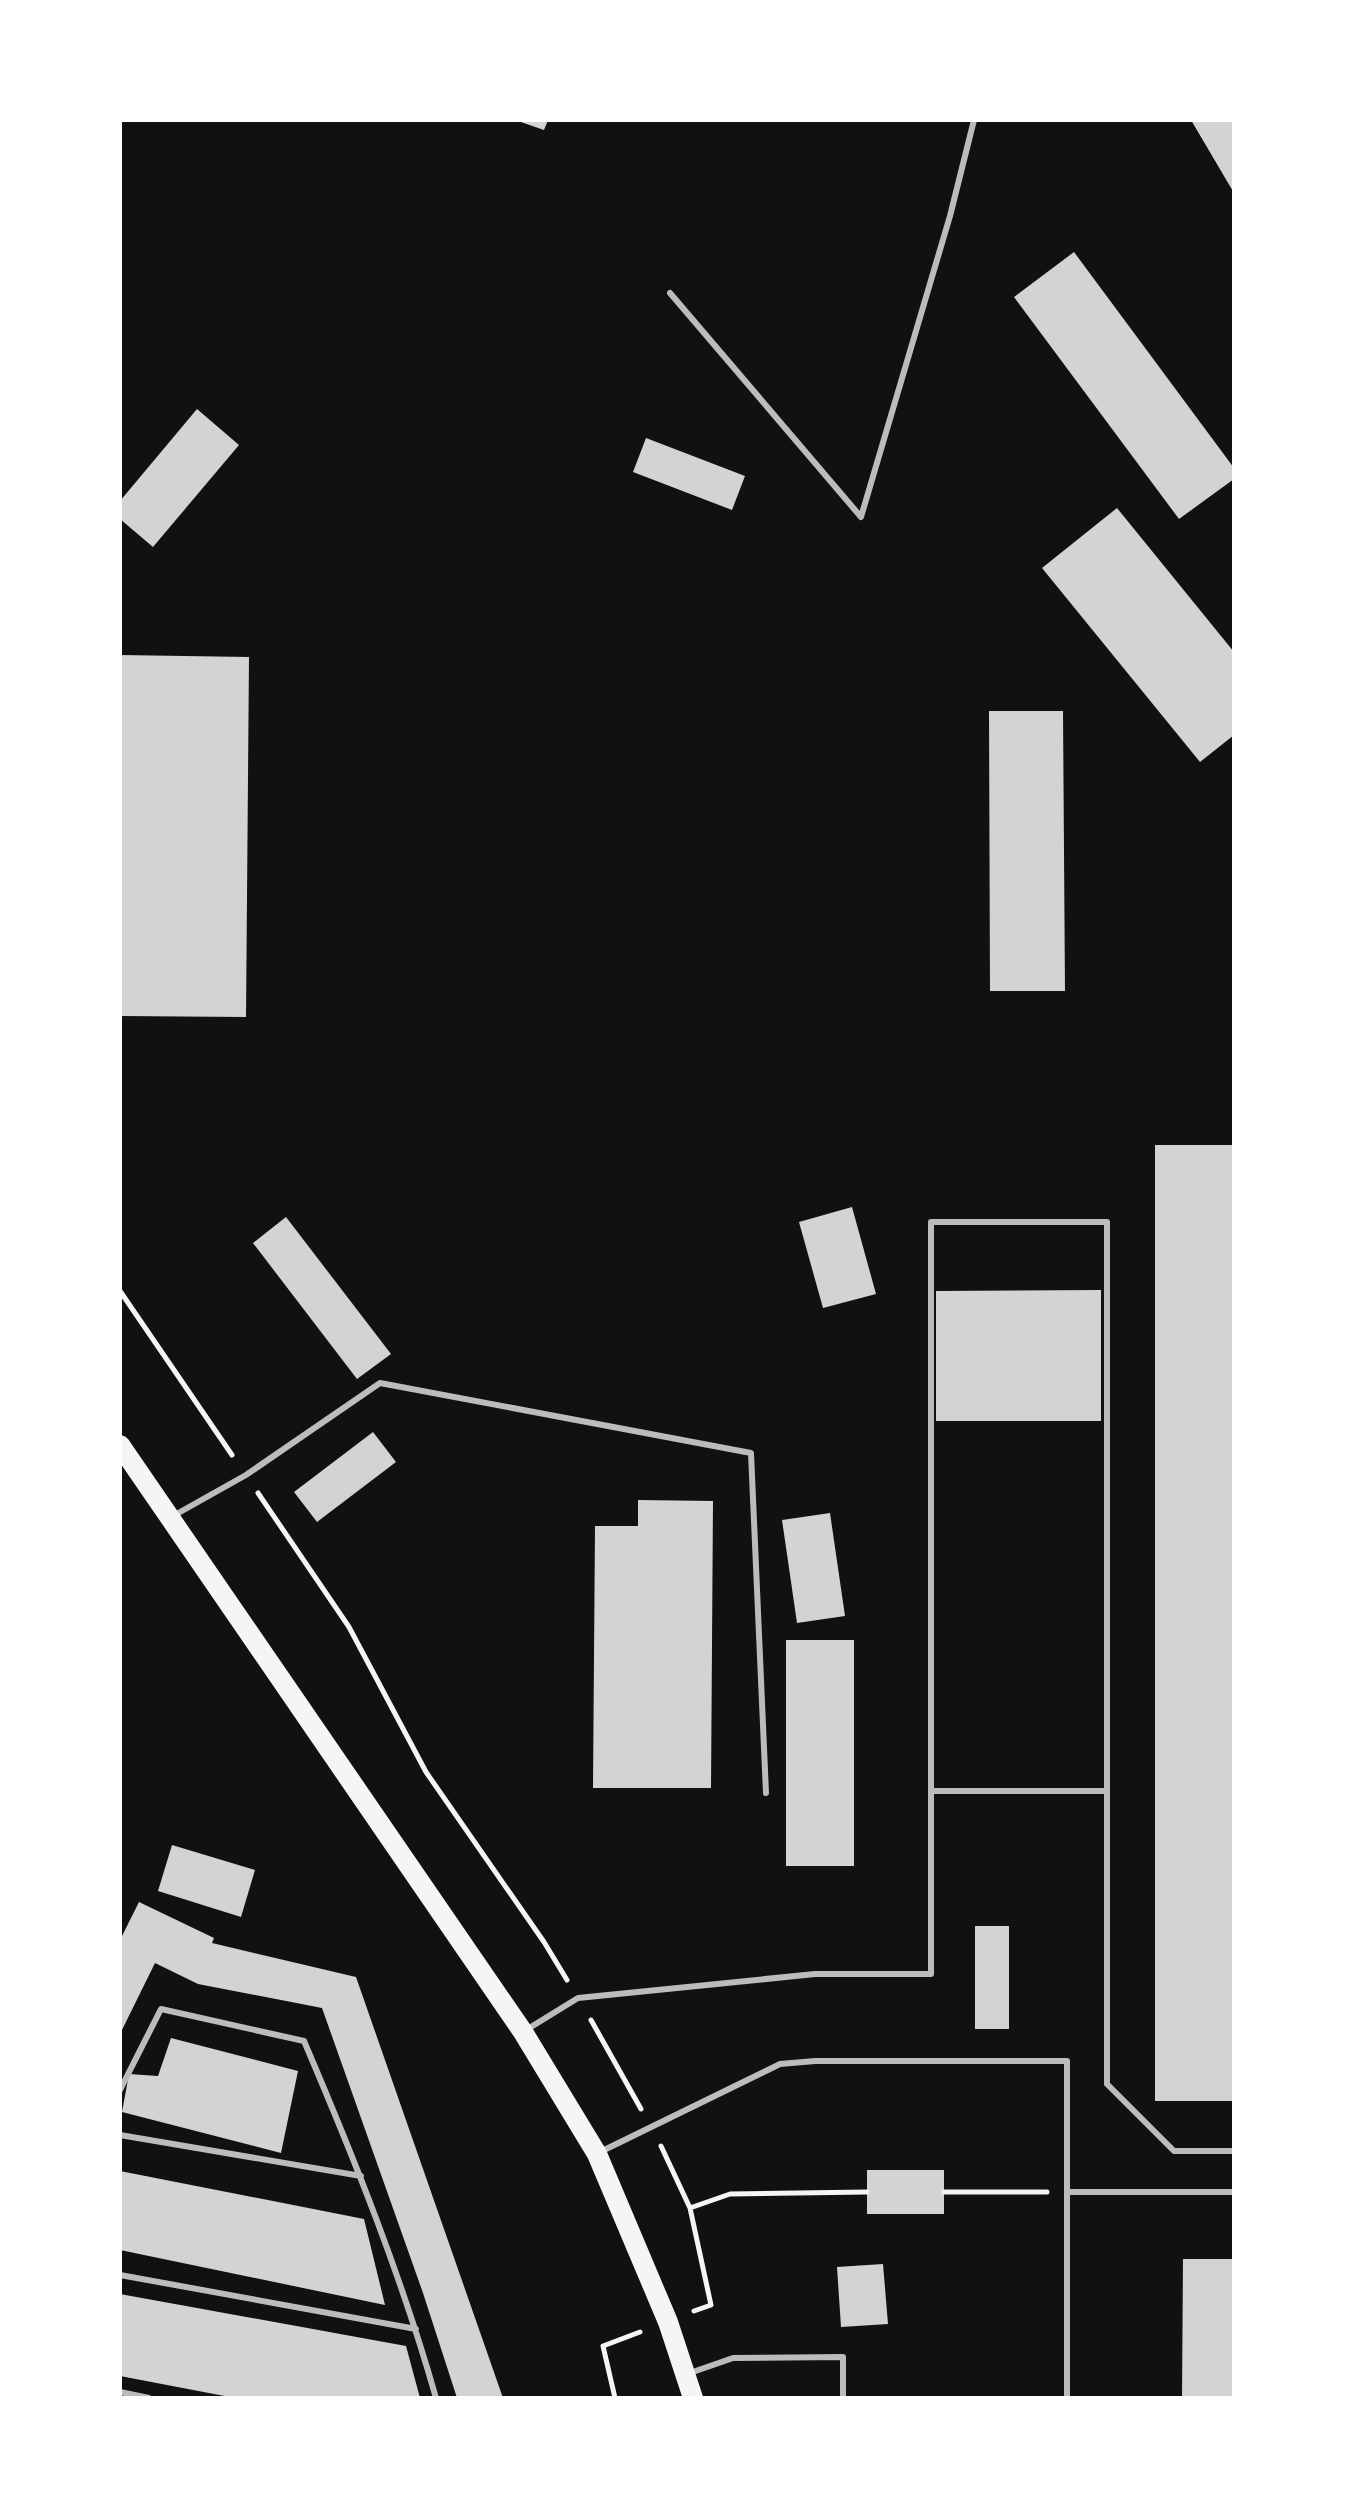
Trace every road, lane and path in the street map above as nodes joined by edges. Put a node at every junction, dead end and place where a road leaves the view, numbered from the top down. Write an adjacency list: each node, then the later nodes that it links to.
1 (974, 120): 2 (lane)
2 (670, 293)
3 (120, 1291): 5 (path)
4 (120, 1445): 6 (main road)
5 (246, 1475): 6 (lane); 9 (lane); 10 (path)
6 (170, 1518): 11 (main road)
7 (931, 1791): 8 (lane); 8 (lane); 10 (lane)
8 (1107, 1791): 15 (lane)
9 (766, 1793)
10 (578, 1998): 11 (lane); 13 (path)
11 (523, 2032): 16 (main road)
12 (120, 2090): 17 (lane)
13 (651, 2126): 16 (lane); 20 (lane); 22 (path)
14 (120, 2135): 17 (lane)
15 (1234, 2151)
16 (597, 2154): 24 (main road)
17 (361, 2176): 25 (lane)
18 (867, 2192): 22 (path)
19 (944, 2192): 20 (path)
20 (1067, 2192): 21 (lane); 33 (lane)
21 (1234, 2192)
22 (690, 2208): 24 (path)
23 (120, 2275): 25 (lane)
24 (668, 2322): 26 (main road); 30 (path)
25 (416, 2329): 29 (lane)
26 (684, 2375): 31 (main road); 32 (lane)
27 (120, 2392): 28 (lane)
28 (149, 2398)
29 (436, 2398)
30 (615, 2398)
31 (693, 2398)
32 (843, 2398)
33 (1067, 2398)

